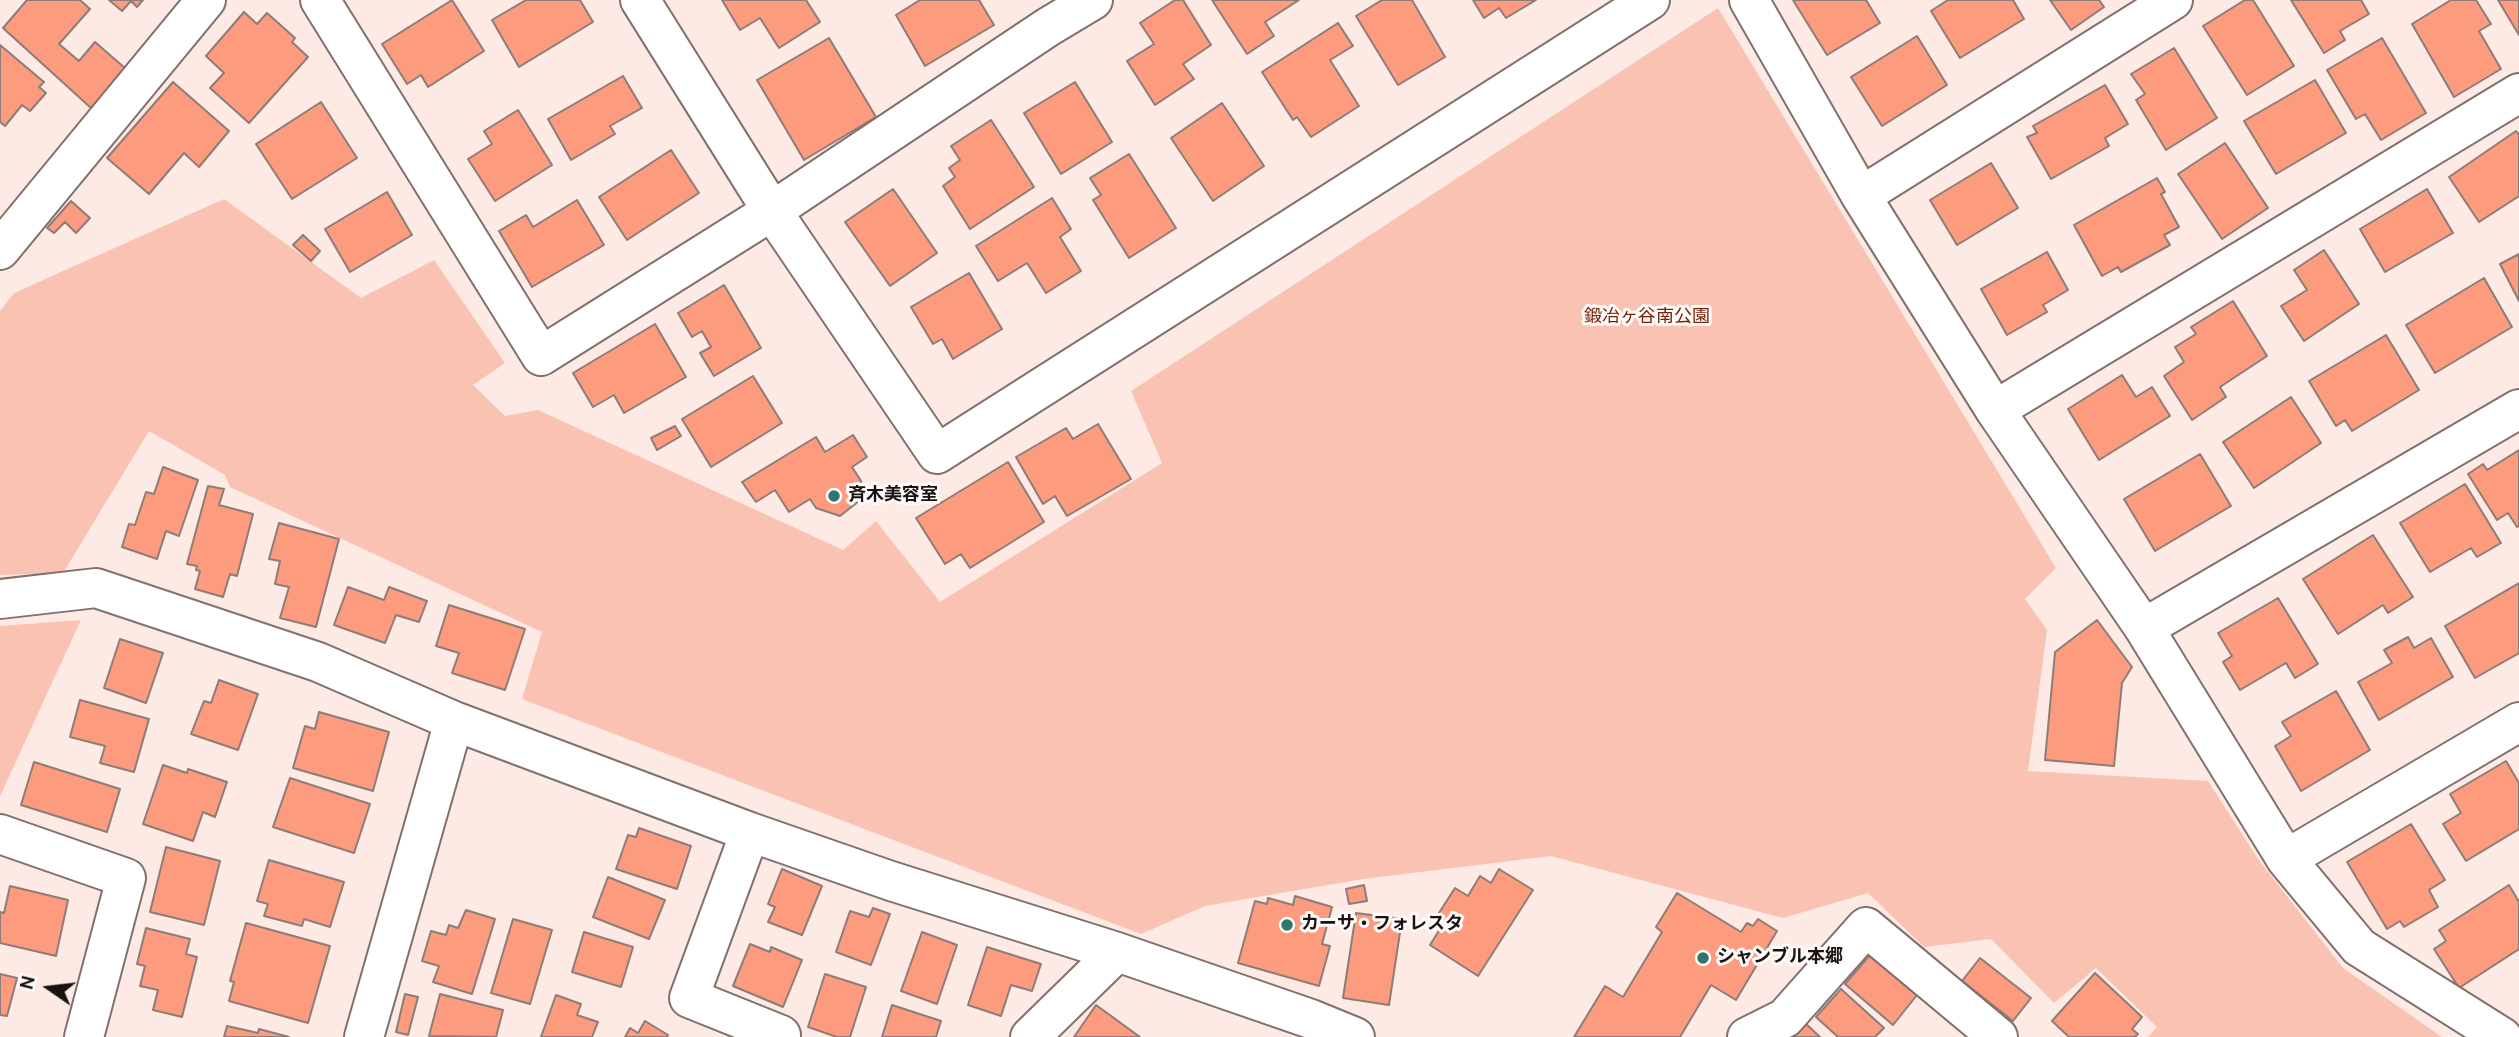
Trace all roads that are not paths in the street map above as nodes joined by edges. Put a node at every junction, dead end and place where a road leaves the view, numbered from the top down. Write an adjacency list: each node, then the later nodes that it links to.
1 (206, 0): 12 (street)
2 (320, 0): 11 (street)
3 (640, 0): 11 (street)
4 (1093, 0): 8 (street)
5 (1650, 0): 11 (street)
6 (1749, 0): 10 (street)
7 (2173, 0): 10 (street)
8 (1040, 14): 11 (street)
9 (2519, 93): 14 (street)
10 (1861, 196): 14 (street)
11 (772, 211)
12 (0, 250)
13 (2519, 409): 16 (street)
14 (1995, 410): 16 (street)
15 (0, 599): 17 (street)
16 (2144, 628): 21 (street)
17 (454, 721): 19 (street); 27 (street)
18 (2519, 722): 21 (street)
19 (750, 832): 22 (street); 23 (street)
20 (0, 834): 26 (street)
21 (2287, 859): 24 (street)
22 (1118, 952): 28 (street); 29 (street)
23 (743, 1029): 25 (street)
24 (2506, 1032)
25 (781, 1035)
26 (84, 1037)
27 (364, 1037)
28 (1030, 1037)
29 (1355, 1037)
30 (1747, 1037): 31 (street)
31 (1998, 1037)

